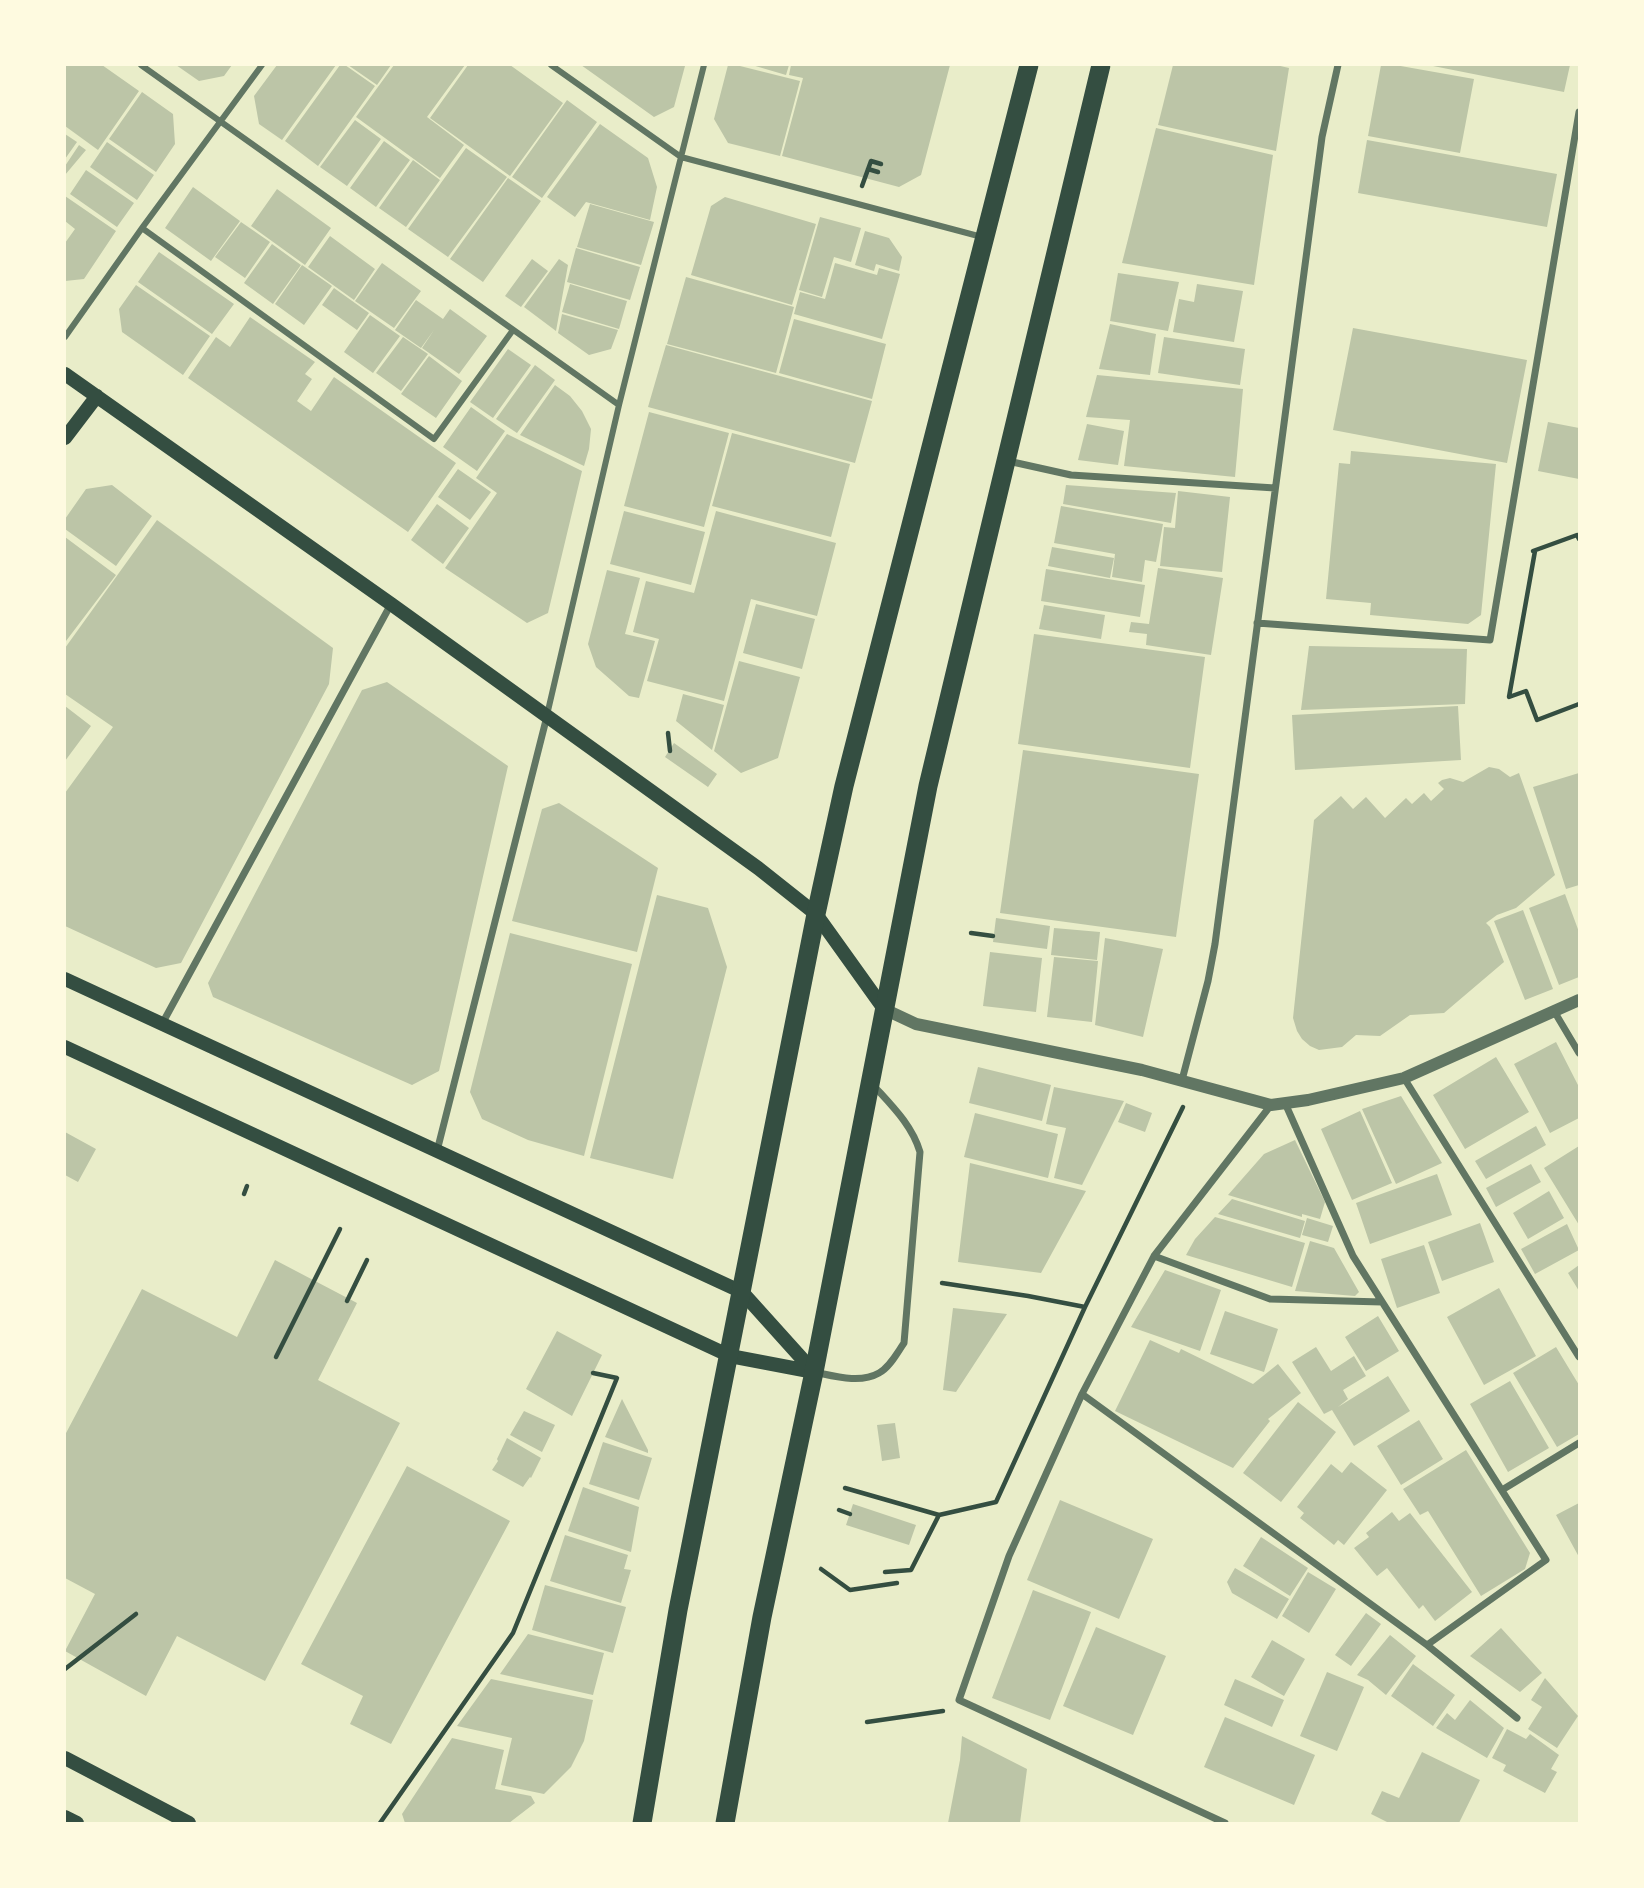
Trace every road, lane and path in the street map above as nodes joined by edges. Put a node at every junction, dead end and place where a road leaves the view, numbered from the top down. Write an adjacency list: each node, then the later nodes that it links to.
1 (141, 65): 9 (street)
2 (262, 65): 9 (street)
3 (551, 65): 10 (street)
4 (704, 65): 10 (street)
5 (1030, 65): 16 (highway)
6 (1101, 65): 23 (highway)
7 (1338, 65): 24 (street)
8 (1579, 112): 26 (street)
9 (221, 121): 15 (street); 17 (street)
10 (681, 157): 14 (street); 21 (street)
11 (881, 164): 12 (path)
12 (868, 169): 13 (path); 14 (path)
13 (878, 172)
14 (856, 203): 16 (street)
15 (142, 228): 17 (street); 18 (street)
16 (984, 238): 34 (highway)
17 (513, 330): 21 (street)
18 (65, 337)
19 (65, 374): 20 (main road)
20 (97, 396): 22 (main road); 28 (main road)
21 (619, 405): 31 (street)
22 (65, 438)
23 (1006, 461): 24 (street); 39 (highway)
24 (1275, 488): 29 (street)
25 (1579, 539): 27 (path)
26 (1506, 546): 27 (path); 29 (street)
27 (1535, 551): 30 (path)
28 (391, 604): 31 (main road); 41 (street)
29 (1257, 624): 45 (street)
30 (1579, 704)
31 (547, 715): 34 (main road); 50 (street)
32 (668, 733): 33 (path)
33 (670, 751)
34 (816, 914): 39 (main road); 57 (highway)
35 (971, 933): 36 (path)
36 (993, 936)
37 (65, 979): 41 (main road)
38 (1579, 1000): 40 (street)
39 (884, 1009): 45 (street); 46 (highway)
40 (1554, 1011): 43 (street); 44 (street)
41 (162, 1024): 50 (main road)
42 (65, 1047): 61 (main road)
43 (1579, 1053)
44 (1404, 1078): 47 (street); 63 (street)
45 (1182, 1080): 48 (street)
46 (870, 1082): 64 (highway); 64 (street)
47 (1285, 1103): 48 (street); 59 (street)
48 (1270, 1105): 54 (street)
49 (1183, 1107): 60 (path)
50 (437, 1151): 57 (main road)
51 (247, 1186): 52 (path)
52 (244, 1194)
53 (340, 1229): 62 (path)
54 (1154, 1256): 59 (street); 66 (street)
55 (367, 1260): 58 (path)
56 (942, 1283): 60 (path)
57 (742, 1292): 61 (highway); 64 (main road)
58 (347, 1301)
59 (1382, 1302): 69 (street)
60 (1085, 1307): 72 (path)
61 (730, 1356): 64 (main road); 87 (highway)
62 (276, 1357)
63 (1579, 1357)
64 (814, 1372): 88 (highway)
65 (593, 1373): 86 (path)
66 (1082, 1394): 77 (street); 89 (street)
67 (1579, 1443): 69 (street)
68 (845, 1488): 72 (path)
69 (1502, 1490): 77 (street)
70 (839, 1510): 71 (path)
71 (850, 1514)
72 (939, 1515): 74 (path)
73 (821, 1569): 75 (path)
74 (885, 1572)
75 (897, 1583)
76 (136, 1614): 78 (path)
77 (1427, 1645): 80 (street)
78 (65, 1669)
79 (945, 1711): 81 (path)
80 (1517, 1718)
81 (867, 1722)
82 (65, 1758): 85 (main road)
83 (65, 1817): 84 (main road)
84 (77, 1823)
85 (189, 1823)
86 (380, 1823)
87 (642, 1823)
88 (725, 1823)
89 (1224, 1823)

